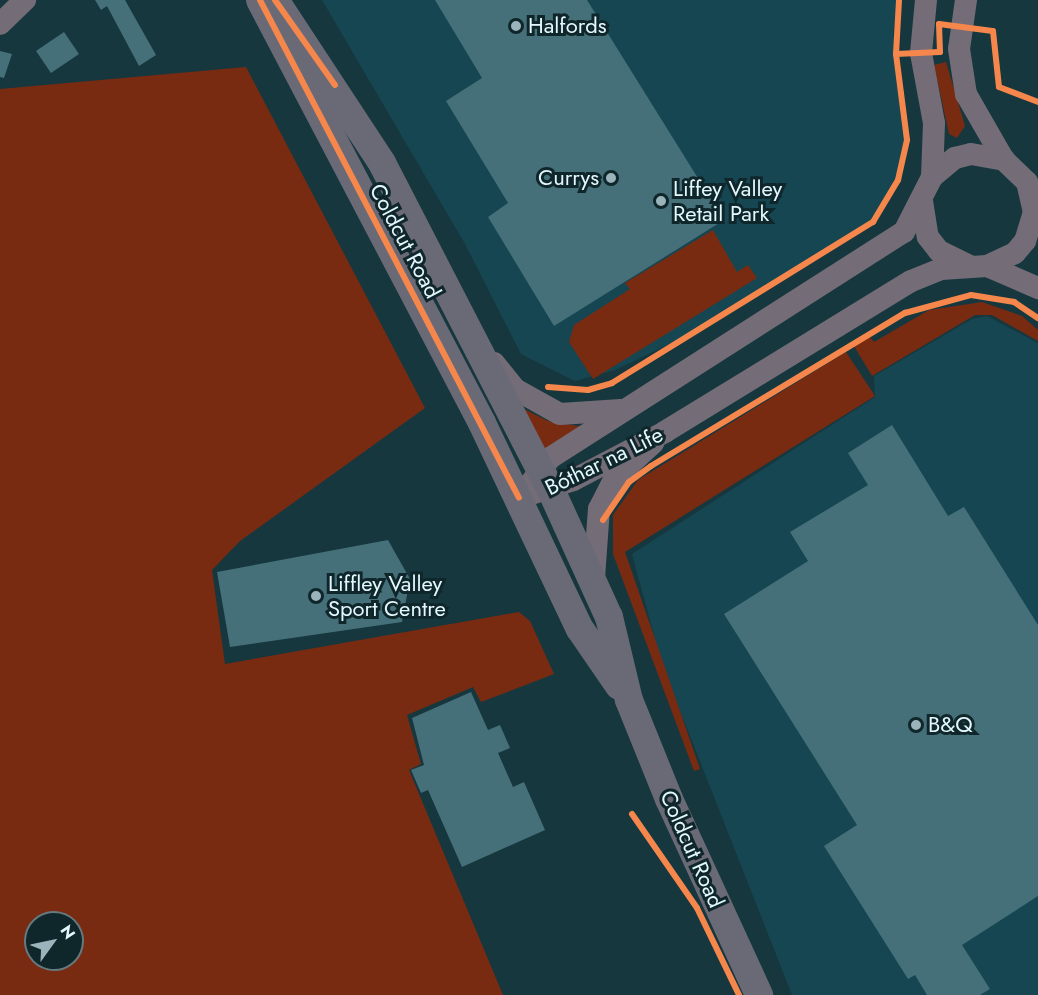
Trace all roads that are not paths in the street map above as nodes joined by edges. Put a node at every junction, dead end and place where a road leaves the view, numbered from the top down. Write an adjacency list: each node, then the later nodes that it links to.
1 (25, 0): 6 (street)
2 (260, 0): 17 (main road, Coldcut Road)
3 (275, 0): 13 (main road, Coldcut Road)
4 (926, 0): 8 (street, Bóthar na Life)
5 (966, 0): 7 (street, Bóthar na Life)
6 (0, 24)
7 (1004, 160): 8 (street, Bóthar na Life); 10 (street, Bóthar na Life)
8 (932, 177): 9 (street, Bóthar na Life)
9 (922, 201): 11 (street); 14 (street, Bóthar na Life)
10 (1036, 215): 11 (street, Bóthar na Life)
11 (979, 266): 12 (street); 15 (street, Bóthar na Life)
12 (1038, 288)
13 (479, 345): 14 (street); 16 (main road, Coldcut Road)
14 (623, 410): 16 (street, Bóthar na Life)
15 (665, 432): 16 (street, Bóthar na Life); 18 (street)
16 (545, 479): 17 (street, Bóthar na Life); 18 (main road, Coldcut Road)
17 (519, 498): 19 (main road, Coldcut Road)
18 (594, 578): 19 (main road, Coldcut Road)
19 (629, 700): 20 (main road, Coldcut Road)
20 (759, 995)

